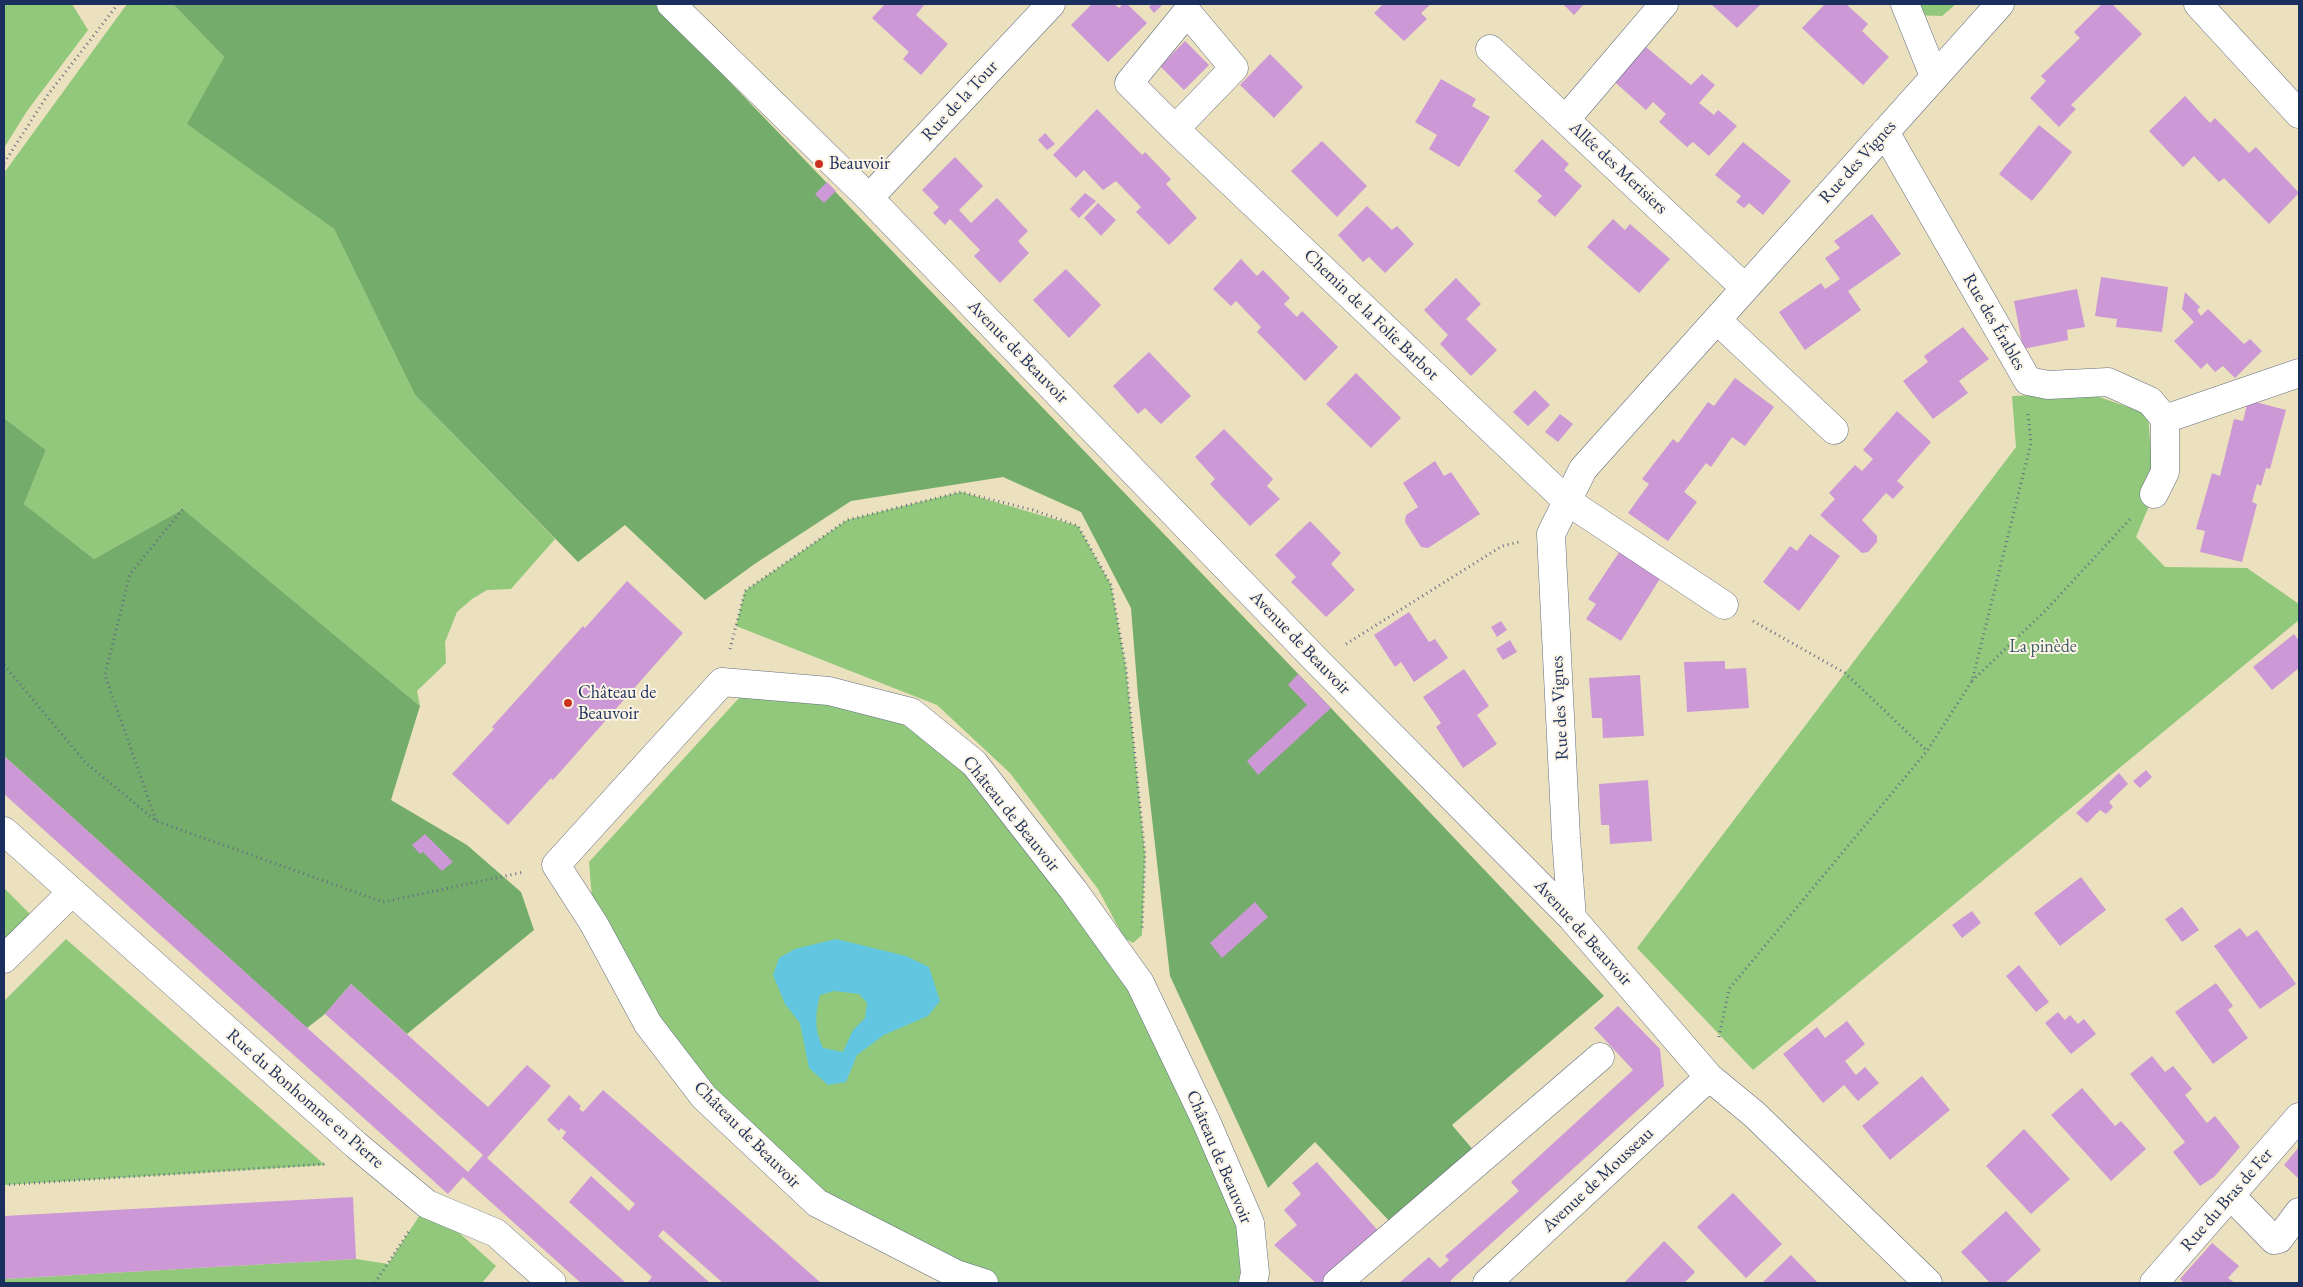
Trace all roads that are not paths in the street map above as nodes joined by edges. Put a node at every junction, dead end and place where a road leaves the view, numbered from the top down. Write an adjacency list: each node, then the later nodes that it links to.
1 (671, 4): 13 (street, Avenue de Beauvoir)
2 (1051, 4): 13 (street, Rue de la Tour)
3 (1664, 4): 10 (street)
4 (1905, 4): 8 (street)
5 (2000, 4): 8 (street, Rue des Vignes)
6 (2198, 4): 9 (street)
7 (1490, 49): 10 (street, Allée des Merisiers)
8 (1934, 76): 12 (street, Rue des Vignes)
9 (2299, 114)
10 (1566, 119): 14 (street, Allée des Merisiers)
11 (1176, 129): 20 (street, Chemin de la Folie Barbot)
12 (1885, 132): 14 (street, Rue des Vignes); 17 (street, Rue des Érables)
13 (869, 198): 24 (street, Avenue de Beauvoir)
14 (1746, 288): 15 (street, Rue des Vignes)
15 (1717, 320): 18 (street); 20 (street, Rue des Vignes)
16 (2299, 373): 17 (street)
17 (2165, 419): 19 (street)
18 (1834, 430)
19 (2154, 494)
20 (1566, 501): 21 (street); 24 (street, Rue des Vignes)
21 (1724, 605)
22 (4, 830): 23 (street, Rue du Bonhomme en Pierre)
23 (72, 892): 25 (street); 32 (street, Rue du Bonhomme en Pierre)
24 (1572, 918): 27 (street, Avenue de Beauvoir)
25 (4, 959)
26 (1600, 1057): 35 (street)
27 (1709, 1077): 36 (street, Avenue de Mousseau); 37 (street, Avenue de Beauvoir)
28 (2299, 1117): 29 (street, Rue du Bras de Fer)
29 (2230, 1196): 30 (street); 31 (street, Rue du Bras de Fer)
30 (2299, 1212)
31 (2158, 1282)
32 (552, 1283)
33 (984, 1283): 34 (street, Château de Beauvoir)
34 (1252, 1283)
35 (1337, 1283)
36 (1486, 1283)
37 (1928, 1283)

